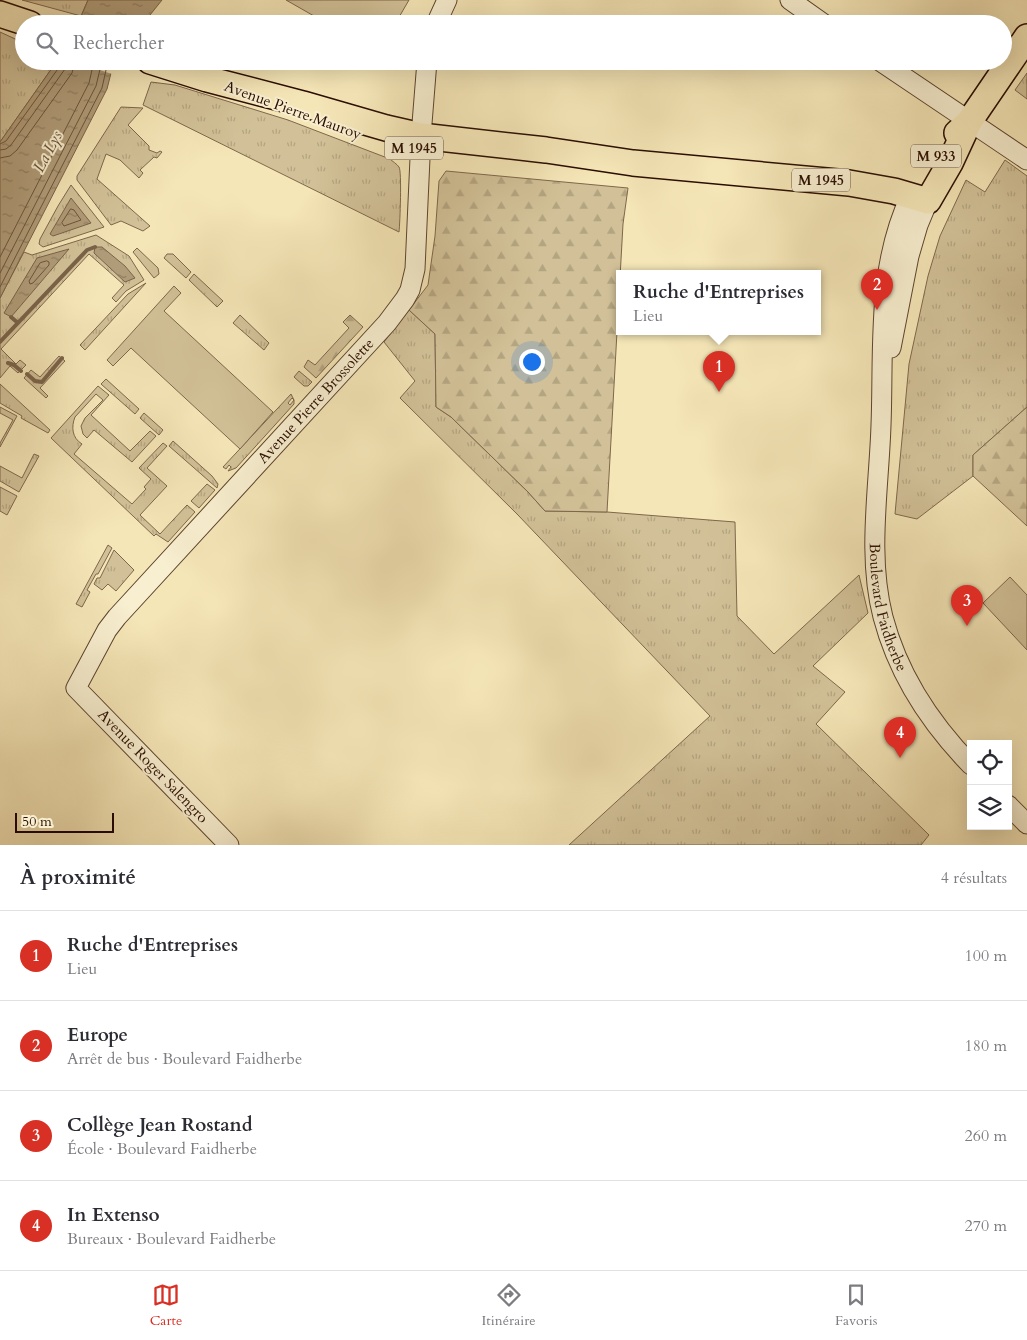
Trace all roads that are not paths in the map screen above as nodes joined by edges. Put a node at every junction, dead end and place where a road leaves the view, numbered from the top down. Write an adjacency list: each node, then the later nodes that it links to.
1 (448, 0): 4 (street)
2 (790, 0): 5 (street)
3 (0, 14): 6 (main road)
4 (440, 15)
5 (811, 15)
6 (15, 19)
7 (1027, 38): 8 (main road, Boulevard Faidherbe / M 933)
8 (1012, 60)
9 (178, 70): 14 (main road, Avenue Pierre Mauroy / M 1945)
10 (426, 70): 14 (street, Avenue Pierre Brossolette)
11 (893, 70): 13 (street)
12 (1005, 70): 13 (main road, Boulevard Faidherbe / M 933)
13 (969, 122): 15 (street); 16 (main road, Boulevard Faidherbe / M 933)
14 (420, 142): 16 (main road, Avenue Pierre Mauroy / M 1945); 17 (street, Avenue Pierre Brossolette)
15 (1027, 160)
16 (920, 198): 18 (street, Boulevard Faidherbe / M 933)
17 (76, 688): 21 (street, Avenue Roger Salengro)
18 (967, 761)
19 (1012, 808): 20 (street)
20 (1027, 824)
21 (229, 845)

